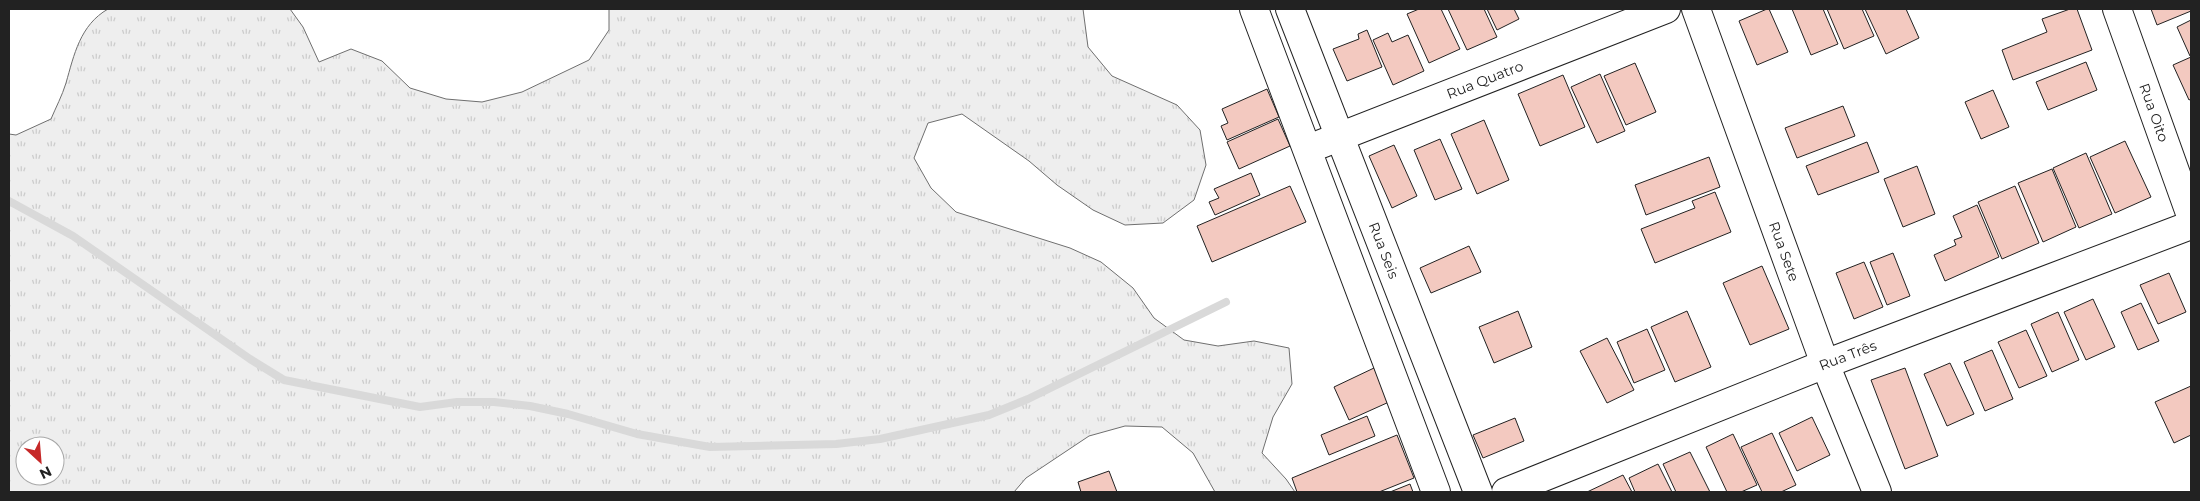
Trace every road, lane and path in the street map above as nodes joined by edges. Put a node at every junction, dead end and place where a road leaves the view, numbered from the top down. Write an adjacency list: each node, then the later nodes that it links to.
1 (1254, 9): 7 (street)
2 (1290, 9): 6 (street, Rua Seis)
3 (1666, 9): 6 (street, Rua Quatro)
4 (1696, 9): 10 (street, Rua Sete)
5 (2117, 9): 8 (street, Rua Oito)
6 (1338, 137): 7 (street, Rua Quatro); 12 (street, Rua Seis)
7 (1305, 150): 11 (street)
8 (2191, 216)
9 (2191, 225): 10 (street, Rua Três)
10 (1825, 364): 13 (street, Rua Três); 14 (street, Rua Sete)
11 (1436, 492)
12 (1478, 492)
13 (1506, 492)
14 (1877, 492)

